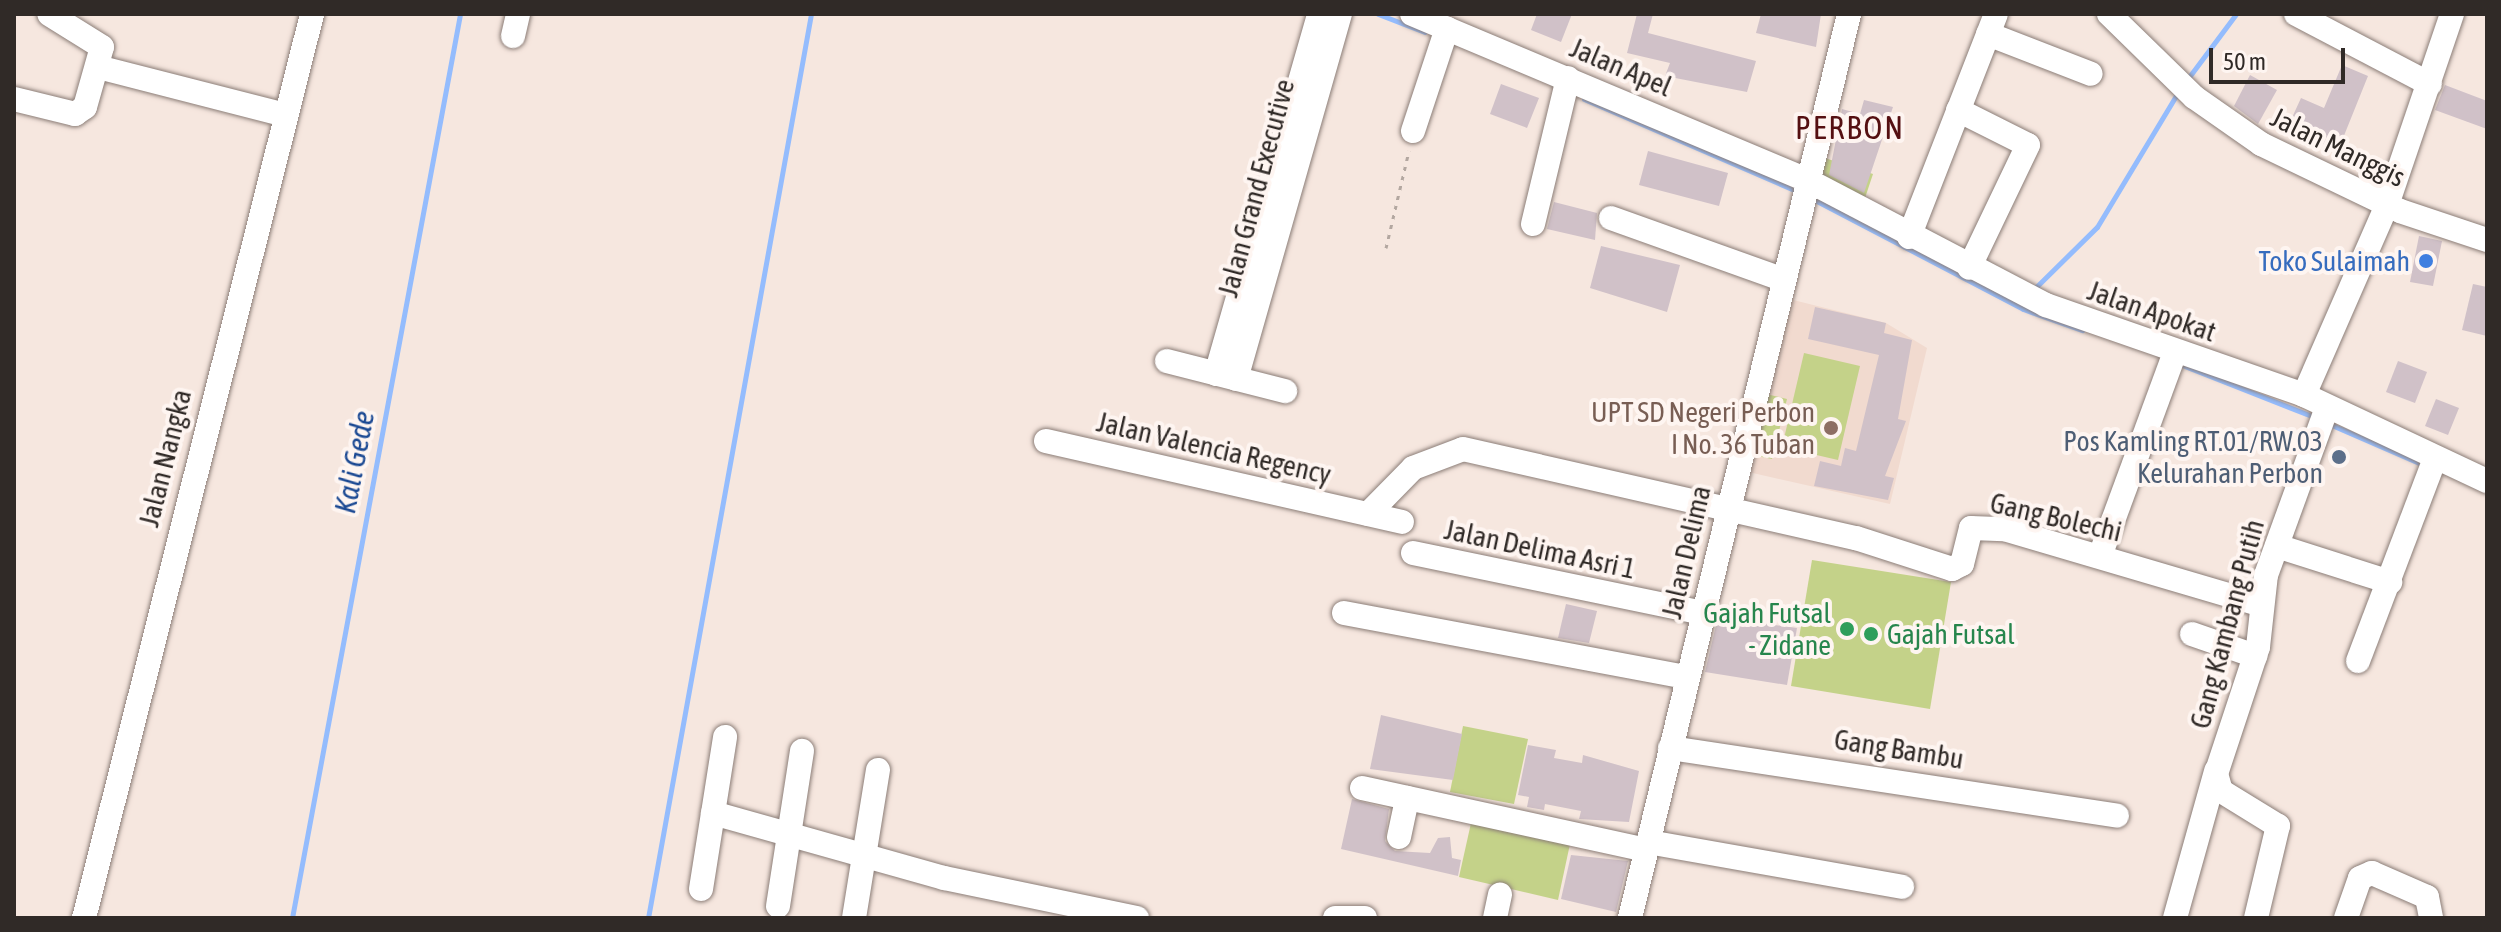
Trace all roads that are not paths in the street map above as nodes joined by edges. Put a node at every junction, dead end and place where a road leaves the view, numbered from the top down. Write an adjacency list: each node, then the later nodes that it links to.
1 (49, 14): 11 (street)
2 (312, 14): 17 (street, Jalan Nangka)
3 (1412, 14): 10 (street, Jalan Apel)
4 (1849, 14): 19 (street, Jalan Delima)
5 (2109, 14): 20 (street, Jalan Manggis)
6 (2296, 14): 14 (street)
7 (2452, 14): 14 (street)
8 (1329, 16): 29 (street, Jalan Grand Executive)
9 (1992, 24): 12 (street); 16 (street)
10 (1444, 37): 13 (street, Jalan Apel); 18 (street)
11 (98, 67): 15 (street); 17 (street)
12 (2091, 74)
13 (1568, 78): 19 (street, Jalan Apel); 22 (street)
14 (2430, 84): 20 (street)
15 (14, 99)
16 (1958, 110): 23 (street); 25 (street)
17 (285, 115): 66 (street, Jalan Nangka)
18 (1413, 131)
19 (1803, 190): 23 (street, Jalan Apokat); 26 (street, Jalan Delima)
20 (2387, 205): 24 (street, Jalan Manggis); 31 (street)
21 (1611, 218): 26 (street)
22 (1533, 224)
23 (1909, 237): 25 (street, Jalan Apokat)
24 (2487, 240)
25 (1969, 268): 27 (street, Jalan Apokat)
26 (1781, 279): 36 (street, Jalan Delima)
27 (2173, 359): 31 (street, Jalan Apokat); 41 (street)
28 (1167, 361): 29 (street)
29 (1226, 376): 30 (street)
30 (1285, 391)
31 (2304, 395): 32 (street, Jalan Apokat)
32 (2322, 417): 34 (street, Jalan Apokat); 39 (street, Gang Kambang Putih)
33 (1046, 441): 37 (street, Jalan Valencia Regency)
34 (2432, 467): 35 (street, Jalan Apokat); 42 (street)
35 (2487, 481)
36 (1726, 513): 37 (street); 41 (street, Gang Bolechi); 45 (street, Jalan Delima)
37 (1368, 514): 38 (street, Jalan Valencia Regency)
38 (1402, 522)
39 (2277, 546): 42 (street); 43 (street, Gang Kambang Putih)
40 (1413, 553): 45 (street, Jalan Delima Asri 1)
41 (2100, 556): 43 (street, Gang Bolechi)
42 (2390, 582): 48 (street)
43 (2262, 605): 47 (street, Gang Kambang Putih)
44 (1344, 613): 49 (street)
45 (1702, 613): 49 (street, Jalan Delima)
46 (2192, 634): 47 (street)
47 (2255, 656): 54 (street, Gang Kambang Putih)
48 (2358, 661)
49 (1687, 677): 51 (street, Jalan Delima)
50 (725, 737): 57 (street)
51 (1670, 748): 58 (street, Gang Bambu); 61 (street, Jalan Delima)
52 (802, 751): 59 (street)
53 (878, 770): 62 (street)
54 (2216, 771): 72 (street); 73 (street, Gang Kambang Putih)
55 (1362, 788): 56 (street)
56 (1407, 798): 60 (street); 61 (street)
57 (713, 813): 59 (street); 64 (street)
58 (2117, 816)
59 (789, 837): 62 (street); 65 (street)
60 (1399, 837)
61 (1647, 846): 63 (street); 71 (street, Jalan Delima)
62 (864, 857): 67 (street); 68 (street)
63 (1902, 887)
64 (701, 889)
65 (778, 906)
66 (84, 918)
67 (854, 918)
68 (1137, 918)
69 (1335, 918): 70 (street)
70 (1365, 918)
71 (1630, 918)
72 (2175, 918)
73 (2256, 918)
74 (2346, 918): 75 (street)
75 (2431, 918)

